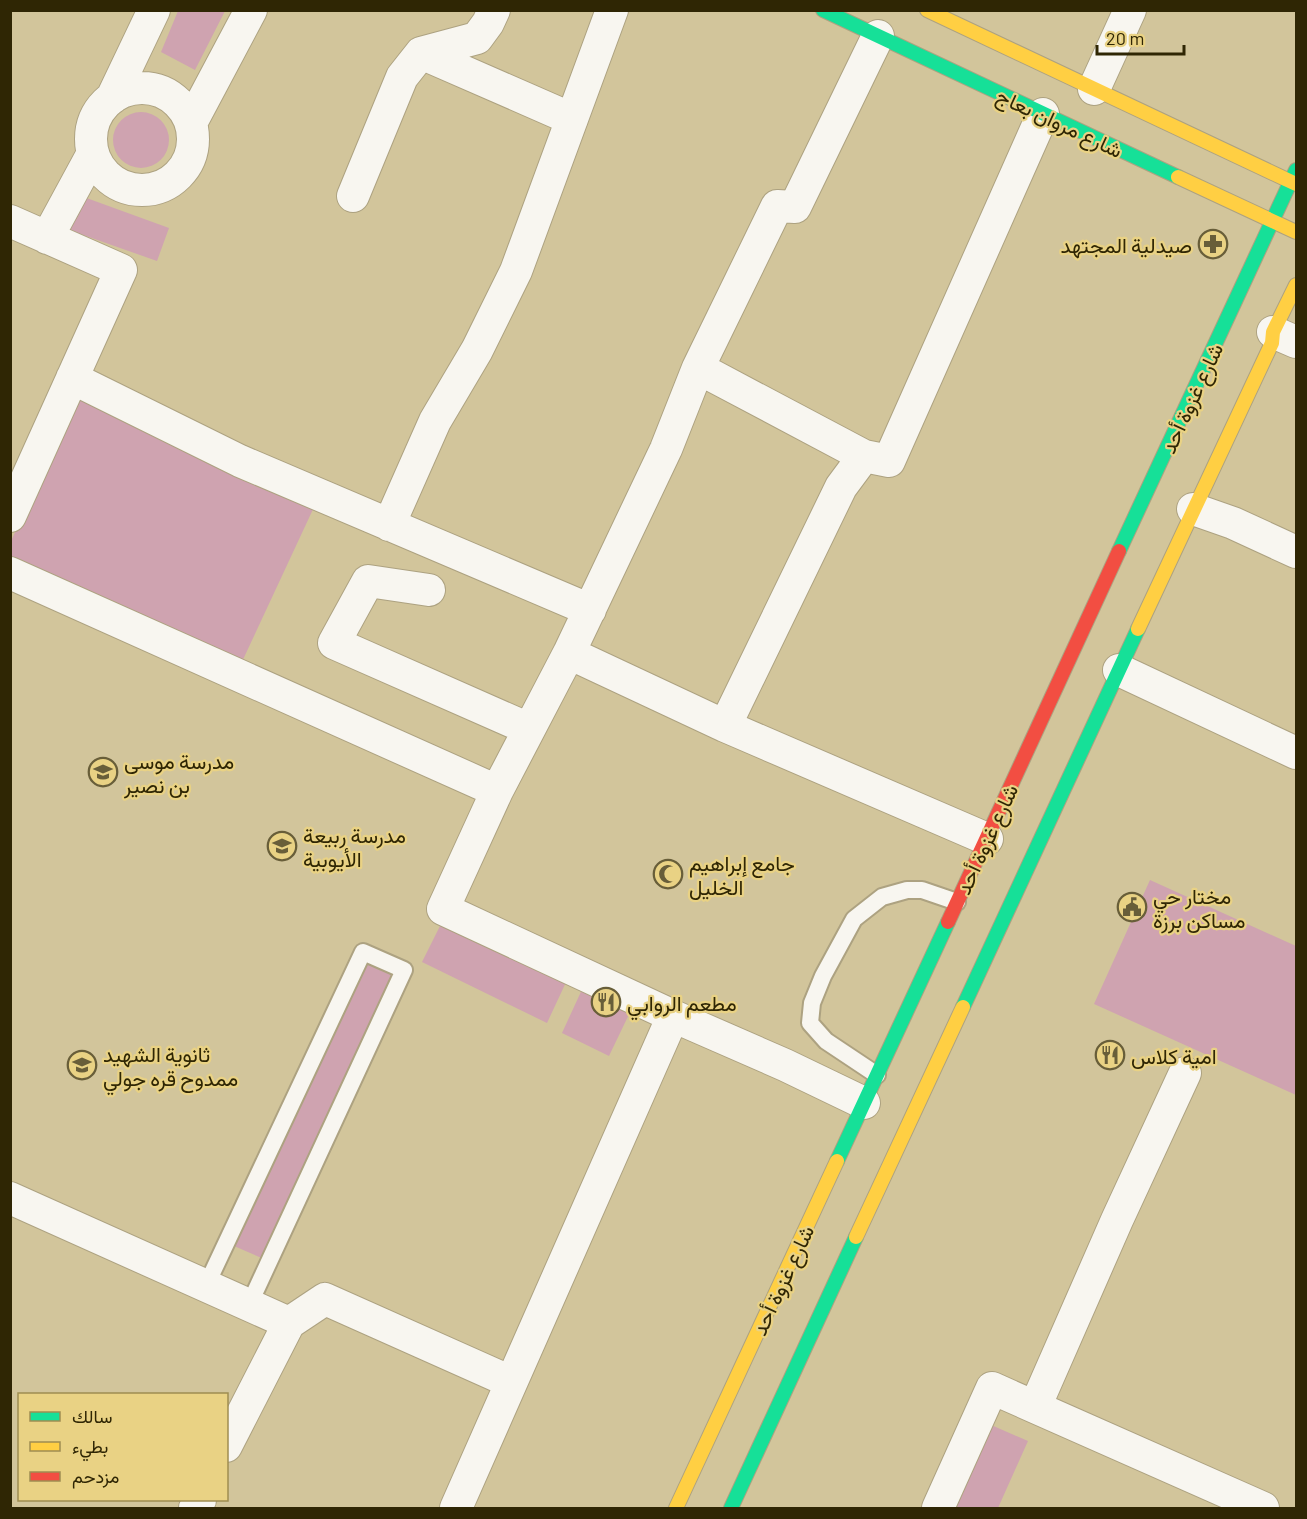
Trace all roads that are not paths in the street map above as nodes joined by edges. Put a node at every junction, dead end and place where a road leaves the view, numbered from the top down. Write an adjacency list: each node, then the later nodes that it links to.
1 (154, 10): 11 (street)
2 (250, 10): 14 (street)
3 (494, 10): 9 (street)
4 (612, 10): 13 (street)
5 (823, 10): 8 (main road, شارع مروان بعاج)
6 (927, 10): 10 (main road)
7 (1130, 10): 10 (street)
8 (878, 36): 12 (main road, شارع مروان بعاج); 24 (street)
9 (421, 53): 13 (street); 17 (street)
10 (1094, 89): 16 (main road)
11 (112, 98): 14 (street); 15 (street)
12 (1043, 114): 19 (main road, شارع مروان بعاج); 26 (street)
13 (572, 119): 29 (street)
14 (191, 123): 15 (street)
15 (92, 155): 21 (street)
16 (1295, 178): 19 (main road, شارع غزوة أحد)
17 (353, 196)
18 (10, 221): 21 (street)
19 (1272, 222): 20 (main road, شارع مروان بعاج); 40 (main road, شارع غزوة أحد)
20 (1296, 232)
21 (47, 238): 25 (street)
22 (1296, 285): 23 (main road)
23 (1285, 337): 27 (main road)
24 (698, 368): 26 (street); 33 (street)
25 (72, 378): 28 (street); 29 (street)
26 (864, 456): 36 (street)
27 (1193, 508): 30 (street); 35 (main road)
28 (10, 516)
29 (389, 525): 33 (street)
30 (1296, 552)
31 (10, 573): 39 (street)
32 (429, 590): 37 (street)
33 (590, 610): 34 (street)
34 (569, 653): 36 (street); 37 (street)
35 (1119, 670): 38 (street); 55 (main road)
36 (725, 726): 40 (street)
37 (529, 729): 39 (street)
38 (1296, 753)
39 (497, 791): 42 (street)
40 (987, 839): 41 (main road, شارع غزوة أحد)
41 (957, 902): 44 (main road, شارع غزوة أحد); 44 (lane)
42 (672, 1016): 45 (street); 50 (street)
43 (1185, 1073): 51 (street)
44 (877, 1075): 45 (main road, شارع غزوة أحد)
45 (864, 1103): 54 (main road, شارع غزوة أحد)
46 (10, 1197): 47 (street)
47 (206, 1286): 48 (street); 48 (lane)
48 (249, 1305): 49 (street)
49 (289, 1323): 50 (street); 52 (street)
50 (511, 1382): 53 (street)
51 (1035, 1407): 56 (street); 57 (street)
52 (228, 1442)
53 (456, 1509)
54 (676, 1509)
55 (730, 1509)
56 (938, 1509)
57 (1263, 1509)

